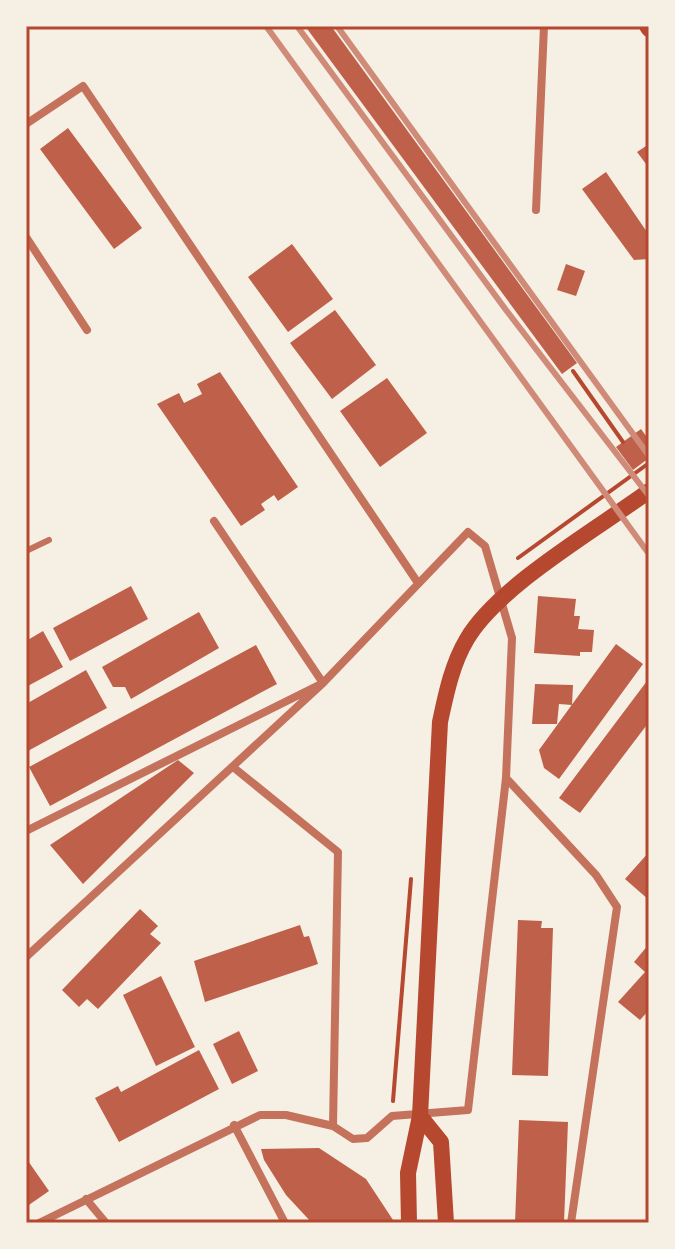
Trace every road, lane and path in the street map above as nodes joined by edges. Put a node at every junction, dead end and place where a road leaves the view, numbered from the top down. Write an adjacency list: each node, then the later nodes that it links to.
1 (544, 26): 3 (street)
2 (26, 124): 12 (street)
3 (536, 210)
4 (26, 237): 5 (street)
5 (87, 330)
6 (573, 371): 7 (path)
7 (623, 442)
8 (649, 491): 18 (main road)
9 (214, 521): 13 (street)
10 (49, 540): 11 (lane)
11 (26, 551)
12 (418, 583): 13 (street); 15 (street)
13 (323, 683): 14 (street); 16 (street)
14 (233, 767): 17 (street); 20 (street)
15 (506, 778): 18 (street); 27 (street)
16 (26, 831)
17 (26, 957)
18 (420, 1116): 20 (street); 25 (main road); 26 (main road)
19 (234, 1125): 20 (street); 21 (street); 24 (street)
20 (333, 1126)
21 (86, 1199): 22 (street); 23 (street)
22 (39, 1223)
23 (106, 1223)
24 (285, 1223)
25 (409, 1223)
26 (446, 1223)
27 (571, 1223)

